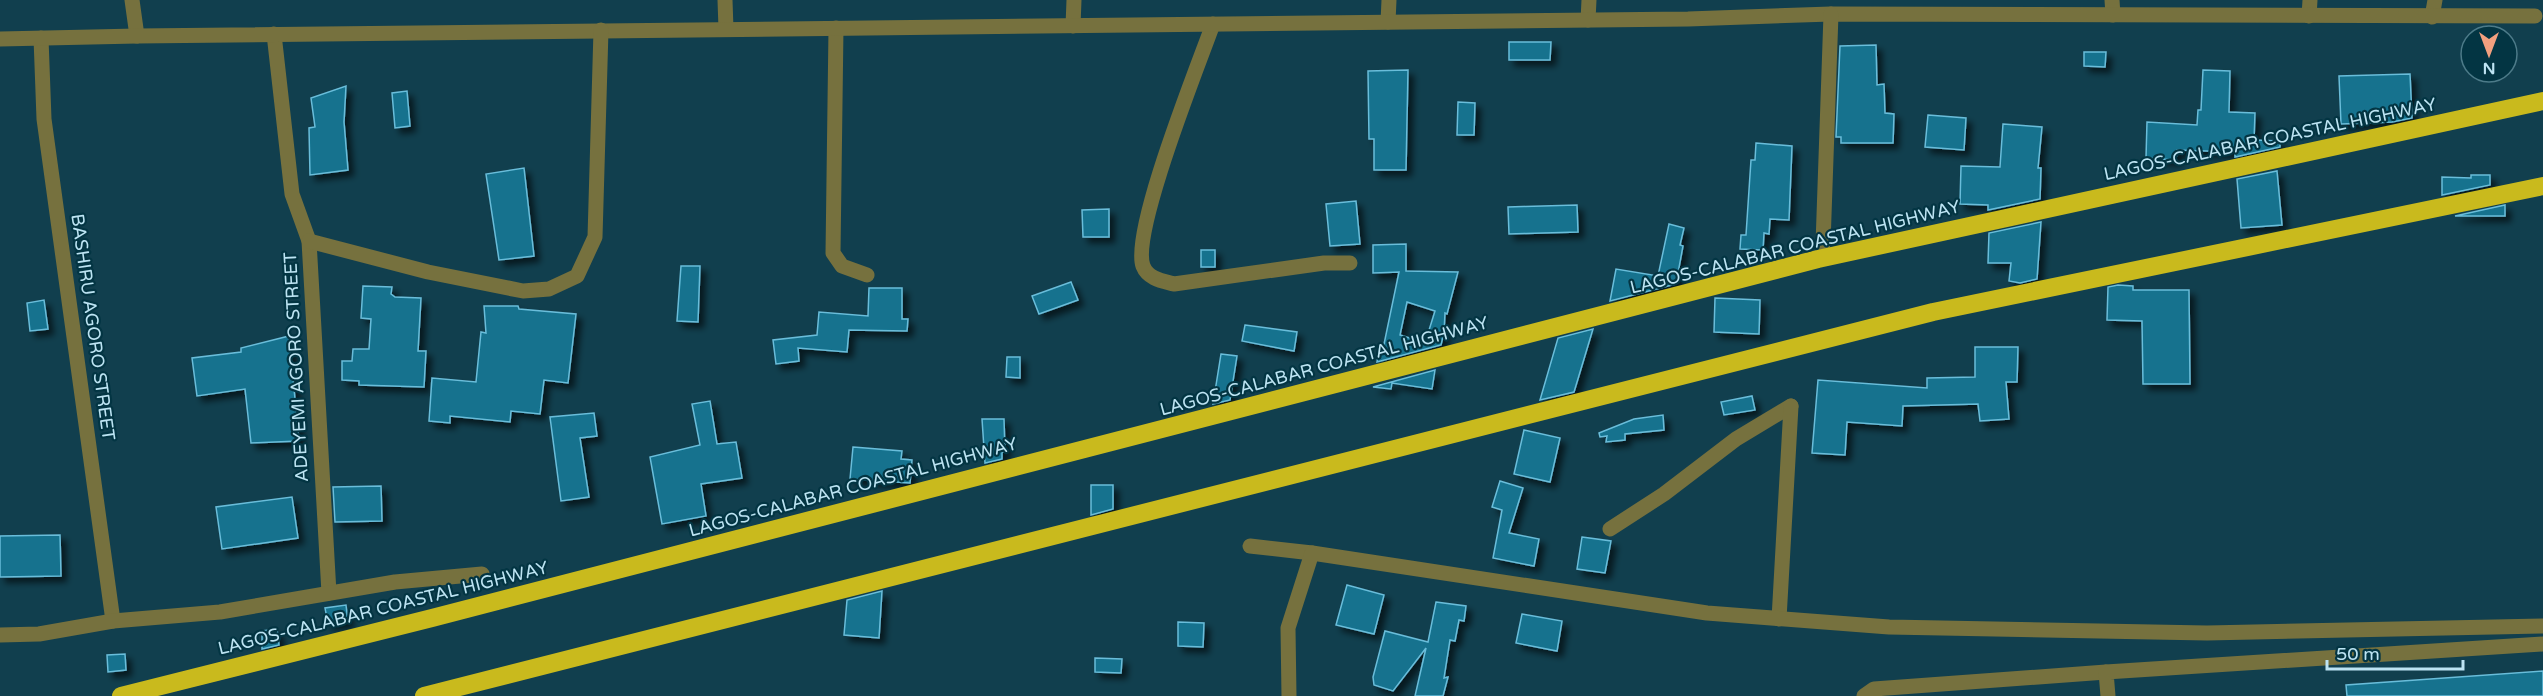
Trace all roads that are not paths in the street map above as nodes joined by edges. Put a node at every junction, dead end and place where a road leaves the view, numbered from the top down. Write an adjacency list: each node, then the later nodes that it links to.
1 (132, 0): 21 (street)
2 (725, 0): 18 (street)
3 (1074, 0): 16 (street)
4 (1389, 0): 14 (street)
5 (1589, 0): 13 (street)
6 (2310, 0): 10 (street)
7 (2435, 0): 12 (street)
8 (2113, 8): 9 (street); 10 (street)
9 (1831, 14): 13 (street); 27 (street)
10 (2309, 16): 12 (street)
11 (2535, 16): 12 (street)
12 (2432, 17)
13 (1588, 20): 14 (street)
14 (1388, 22): 15 (street)
15 (1213, 24): 16 (street); 28 (street)
16 (1073, 26): 17 (street)
17 (836, 28): 18 (street); 29 (street)
18 (726, 29): 19 (street)
19 (601, 30): 20 (street); 26 (street)
20 (274, 34): 21 (street); 26 (street, ADEYEMI AGORO STREET)
21 (137, 36): 22 (street)
22 (40, 38): 23 (street); 36 (street, BASHIRU AGORO STREET)
23 (0, 39)
24 (2543, 101): 41 (highway, LAGOS-CALABAR COASTAL HIGHWAY)
25 (2543, 186): 42 (highway)
26 (309, 242): 34 (street, ADEYEMI AGORO STREET)
27 (1822, 244)
28 (1350, 263)
29 (867, 275)
30 (1610, 529): 35 (street)
31 (1250, 546): 32 (street)
32 (1312, 554): 35 (street); 43 (street)
33 (482, 574): 34 (street)
34 (329, 593): 36 (street)
35 (1779, 619): 37 (street)
36 (113, 621): 38 (street)
37 (2543, 626)
38 (0, 635)
39 (2543, 644): 40 (street)
40 (2106, 672): 44 (street); 45 (street)
41 (121, 696)
42 (424, 696)
43 (1289, 696)
44 (1864, 696)
45 (2108, 696)

